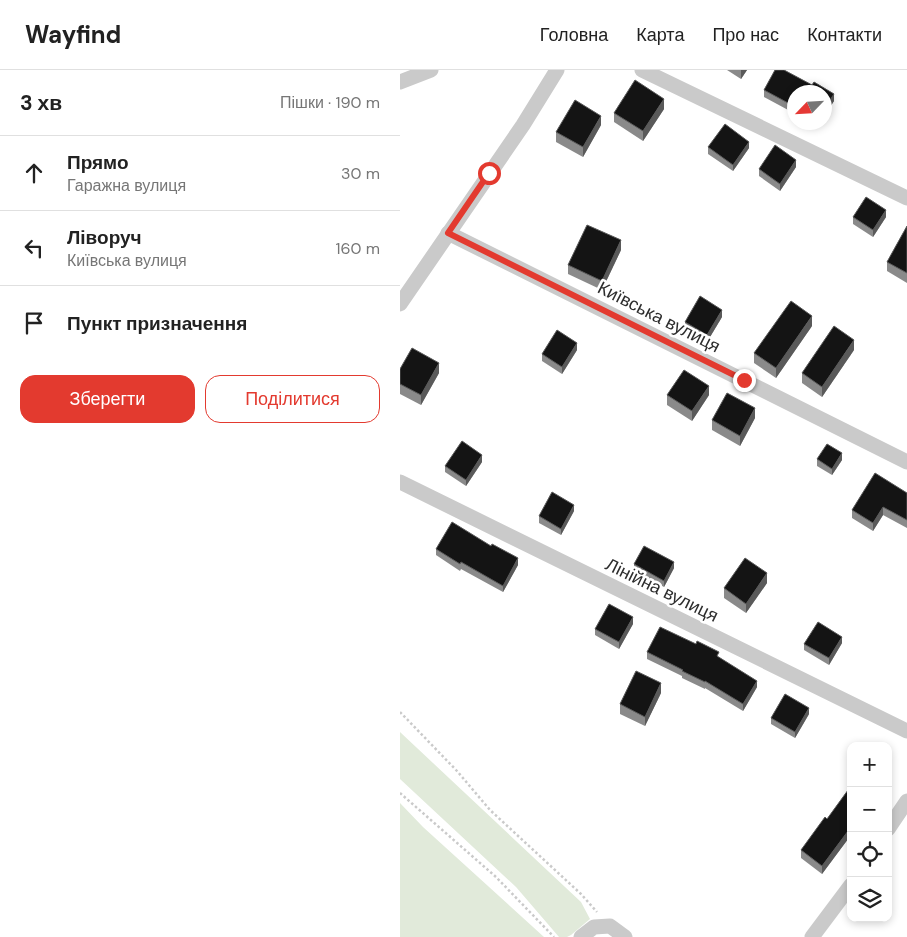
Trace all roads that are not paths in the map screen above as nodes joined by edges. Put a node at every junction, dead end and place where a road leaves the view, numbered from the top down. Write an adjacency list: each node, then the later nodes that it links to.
1 (431, 70): 4 (street)
2 (557, 70): 6 (street)
3 (642, 70): 5 (street)
4 (400, 82)
5 (907, 198)
6 (448, 233): 7 (street); 8 (street, Київська вулиця)
7 (400, 304)
8 (907, 462)
9 (400, 482): 10 (street, Лінійна вулиця)
10 (907, 731)
11 (907, 801): 12 (street)
12 (892, 823)
13 (847, 890): 16 (street)
14 (581, 937): 15 (street)
15 (625, 937)
16 (812, 937)

